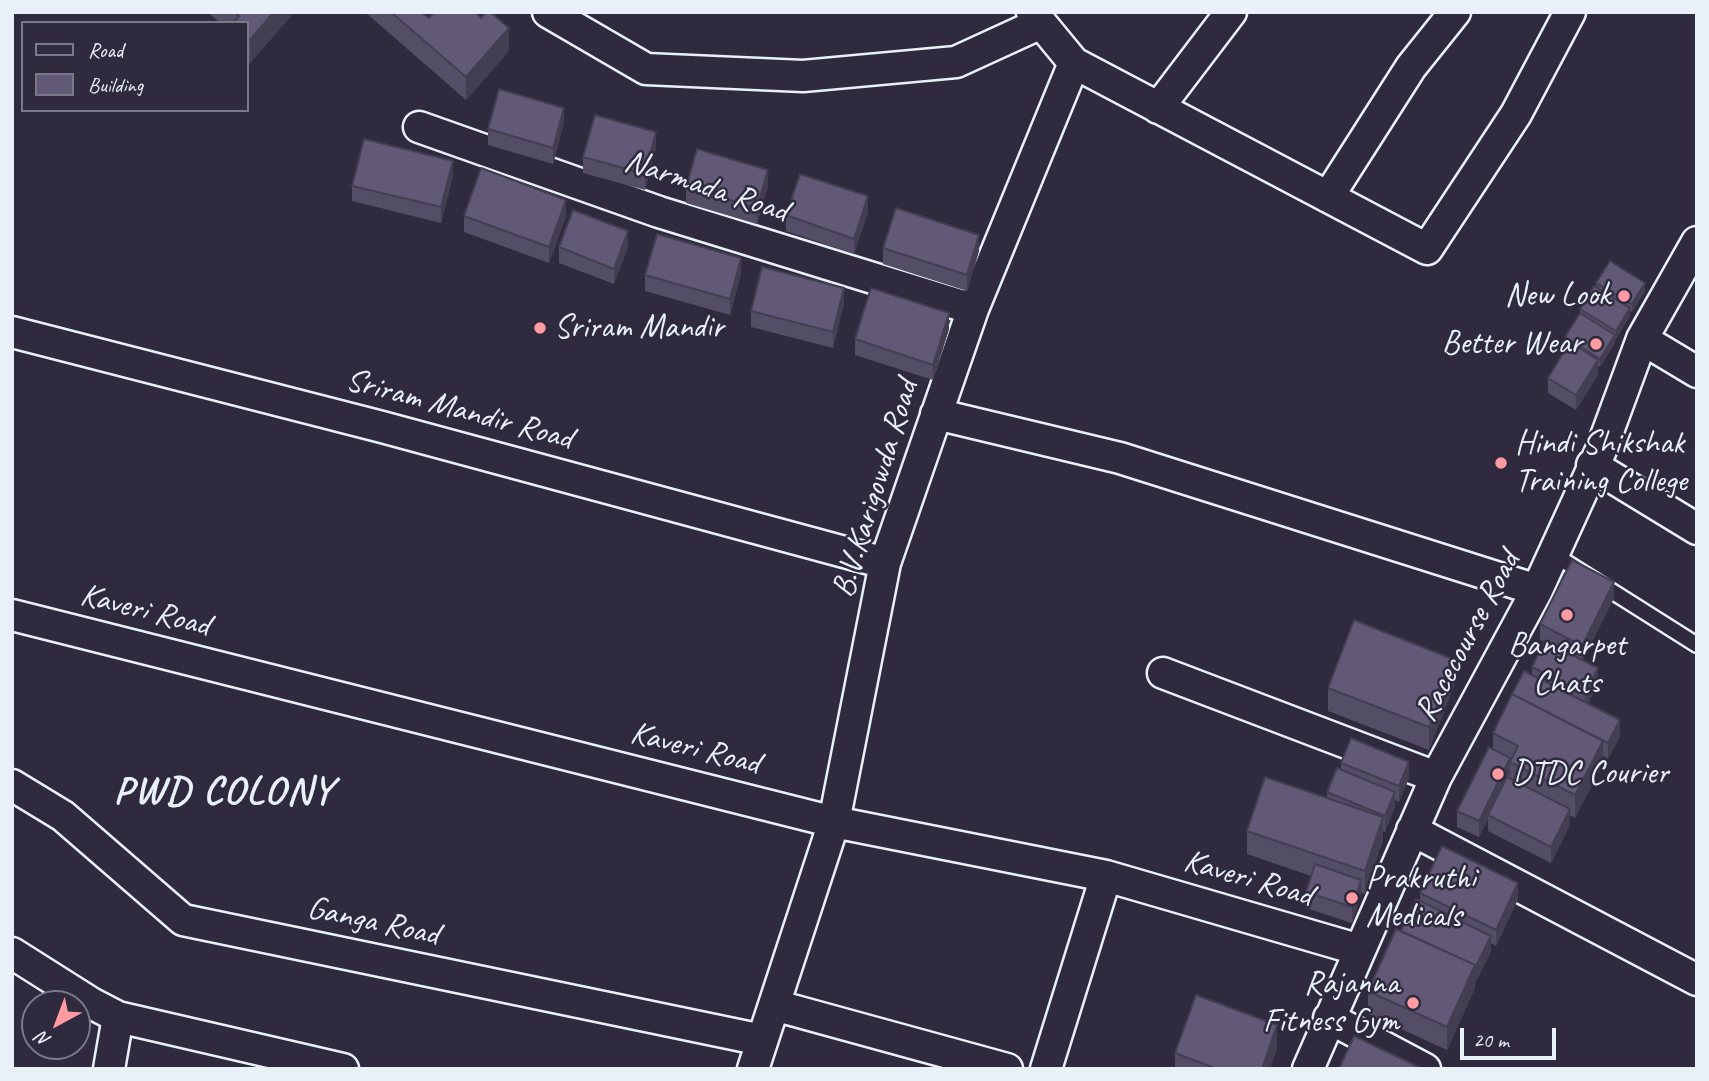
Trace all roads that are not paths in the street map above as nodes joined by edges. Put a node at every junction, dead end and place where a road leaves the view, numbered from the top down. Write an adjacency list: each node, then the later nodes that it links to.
1 (548, 12): 5 (street)
2 (1231, 12): 7 (street)
3 (1455, 12): 9 (street)
4 (1570, 12): 9 (street)
5 (1036, 18): 6 (street)
6 (1074, 63): 7 (street); 11 (street, B.V.Karigowda Road)
7 (1158, 108): 9 (street)
8 (419, 127): 11 (street, Narmada Road)
9 (1328, 197)
10 (1697, 242): 13 (street, Racecourse Road)
11 (973, 309): 15 (street, B.V.Karigowda Road)
12 (12, 332): 19 (street, Sriram Mandir Road)
13 (1642, 339): 14 (street); 16 (street, Racecourse Road)
14 (1697, 372)
15 (936, 414): 19 (street, B.V.Karigowda Road); 20 (street)
16 (1592, 465): 17 (street); 18 (street, Racecourse Road)
17 (1697, 529)
18 (1553, 554): 20 (street, Racecourse Road); 22 (lane)
19 (885, 563): 26 (street, B.V.Karigowda Road)
20 (1537, 590): 24 (street, Racecourse Road)
21 (12, 615): 26 (street, Kaveri Road)
22 (1697, 645)
23 (1163, 673): 24 (street)
24 (1436, 777): 27 (street, Racecourse Road)
25 (12, 785): 35 (street, Ganga Road)
26 (834, 822): 28 (street, Kaveri Road); 32 (street, B.V.Karigowda Road)
27 (1412, 830): 29 (street, Racecourse Road); 31 (street)
28 (1106, 876): 29 (street, Kaveri Road); 40 (street)
29 (1360, 950): 34 (street, Racecourse Road)
30 (12, 953): 33 (street)
31 (1697, 980)
32 (774, 1005): 35 (street, B.V.Karigowda Road); 39 (street)
33 (118, 1017): 36 (street); 37 (street)
34 (1329, 1018): 41 (street, Racecourse Road); 42 (street)
35 (762, 1040): 38 (street, B.V.Karigowda Road)
36 (109, 1069)
37 (343, 1069)
38 (753, 1069)
39 (1007, 1069)
40 (1046, 1069)
41 (1308, 1069)
42 (1424, 1069)

